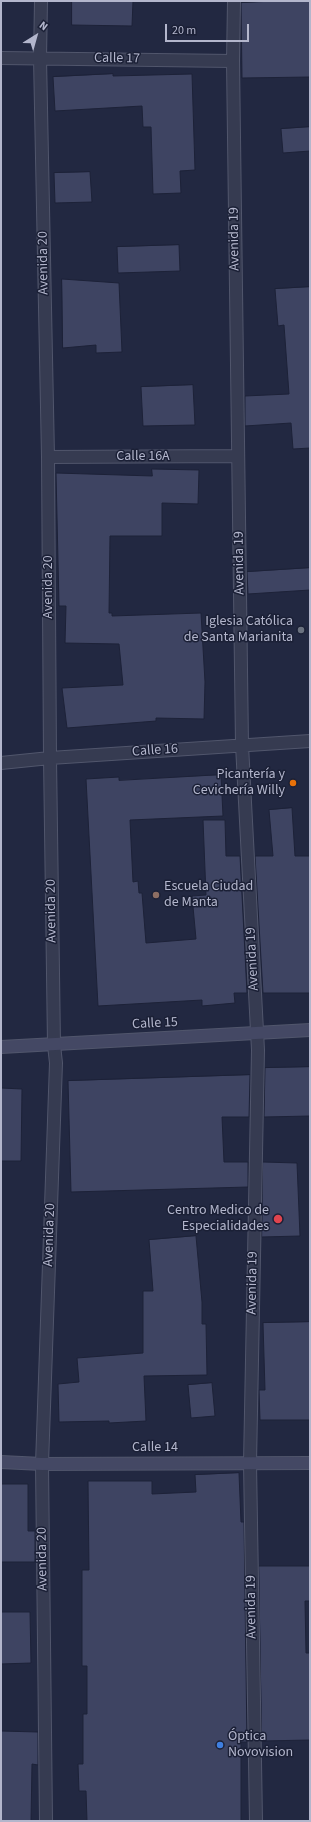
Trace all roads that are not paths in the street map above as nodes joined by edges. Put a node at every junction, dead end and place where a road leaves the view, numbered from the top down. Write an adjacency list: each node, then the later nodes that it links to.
1 (41, 1): 4 (street, Avenida 20)
2 (234, 1): 5 (street, Avenida 19)
3 (1, 58): 4 (street, Calle 17)
4 (40, 58): 5 (street, Calle 17); 7 (street, Avenida 20)
5 (233, 61): 6 (street, Avenida 19)
6 (238, 456): 7 (street, Calle 16A); 9 (street, Avenida 19)
7 (48, 457): 10 (street, Avenida 20)
8 (310, 741): 9 (street, Calle 16)
9 (242, 746): 10 (street, Calle 16); 13 (street, Avenida 19)
10 (50, 758): 11 (street, Calle 16); 14 (street, Avenida 20)
11 (1, 763)
12 (310, 1030): 13 (street, Calle 15)
13 (257, 1033): 14 (street, Calle 15); 17 (street, Avenida 19)
14 (54, 1045): 15 (street, Calle 15); 19 (street, Avenida 20)
15 (1, 1047)
16 (1, 1462): 19 (street, Calle 14)
17 (250, 1463): 18 (street, Calle 14); 19 (street, Calle 14); 21 (street, Avenida 19)
18 (310, 1463)
19 (42, 1464): 20 (street, Avenida 20)
20 (46, 1821)
21 (256, 1821)

